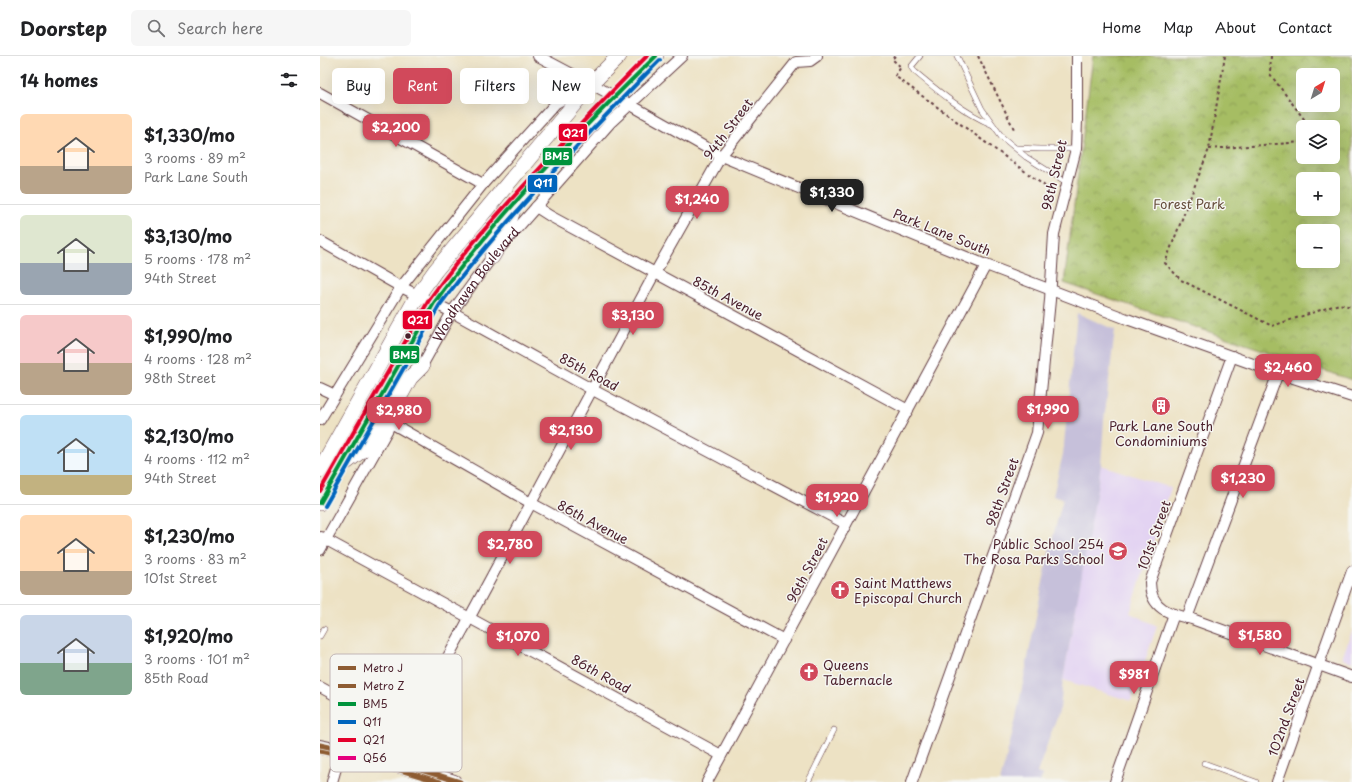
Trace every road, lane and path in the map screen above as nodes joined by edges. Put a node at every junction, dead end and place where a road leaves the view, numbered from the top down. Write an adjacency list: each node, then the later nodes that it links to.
1 (538, 56): 13 (street, Park Lane South)
2 (619, 56): 14 (main road)
3 (656, 56): 17 (main road, Woodhaven Boulevard)
4 (682, 56): 20 (street, Woodhaven Boulevard)
5 (817, 56): 28 (street, 94th Street)
6 (895, 56): 31 (path)
7 (920, 56): 22 (lane)
8 (957, 56): 22 (lane)
9 (978, 56): 23 (path)
10 (1077, 56): 26 (street, 98th Street)
11 (1225, 56): 27 (path)
12 (1271, 56): 21 (path)
13 (561, 68)
14 (595, 80)
15 (595, 86): 17 (street, Park Lane South)
16 (320, 93): 30 (street)
17 (614, 96): 20 (street, Park Lane South); 32 (main road, Woodhaven Boulevard)
18 (555, 104): 30 (street)
19 (574, 104): 40 (main road)
20 (629, 104): 28 (street, Park Lane South); 33 (street, Woodhaven Boulevard)
21 (1305, 120)
22 (994, 126): 25 (lane)
23 (1014, 129)
24 (1296, 143): 27 (path)
25 (1016, 148): 26 (lane); 29 (lane)
26 (1076, 149): 29 (street, 98th Street)
27 (1209, 149): 42 (path)
28 (721, 156): 36 (street, Park Lane South); 37 (street, 94th Street)
29 (1066, 182): 39 (street, 98th Street)
30 (483, 184): 38 (street)
31 (1053, 192)
32 (514, 204): 35 (main road); 41 (main road, Woodhaven Boulevard)
33 (536, 208): 35 (street, Woodhaven Boulevard); 37 (street, 85th Avenue)
34 (320, 241): 38 (street, 85th Road)
35 (492, 257): 43 (street, Woodhaven Boulevard)
36 (986, 264): 39 (street, Park Lane South); 51 (street, 96th Street)
37 (655, 273): 48 (street, 94th Street); 51 (street, 85th Avenue)
38 (401, 287): 40 (street, 85th Road); 49 (street)
39 (1051, 289): 44 (street, Park Lane South); 84 (street, 98th Street)
40 (418, 296): 41 (street, 85th Road); 55 (main road)
41 (434, 303): 43 (street, 85th Road); 54 (main road, Woodhaven Boulevard)
42 (1352, 307)
43 (452, 312): 45 (street, Woodhaven Boulevard); 48 (street, 85th Road)
44 (1232, 356): 46 (street, Park Lane South); 62 (street, 101st Street)
45 (422, 366): 53 (street, Woodhaven Boulevard); 54 (main road)
46 (1278, 373): 50 (street, Park Lane South); 64 (street)
47 (320, 388): 49 (street)
48 (593, 390): 56 (street, 94th Street); 58 (street, 85th Road)
49 (335, 395): 52 (street)
50 (1352, 397)
51 (908, 410): 58 (street, 96th Street)
52 (320, 420)
53 (391, 423): 56 (street, 86th Avenue); 59 (street, Woodhaven Boulevard)
54 (341, 466): 57 (main road, Woodhaven Boulevard)
55 (320, 470)
56 (531, 503): 63 (street, 94th Street); 67 (street, 86th Avenue)
57 (320, 504)
58 (846, 524): 67 (street, 96th Street)
59 (323, 538): 60 (street, Woodhaven Boulevard); 63 (street, 86th Road)
60 (320, 550)
61 (1352, 571): 69 (street, 102nd Street)
62 (1174, 614): 64 (street); 85 (street)
63 (469, 618): 68 (street, 94th Street); 76 (street, 86th Road)
64 (1187, 618): 69 (street)
65 (324, 629): 66 (lane)
66 (320, 636)
67 (784, 640): 76 (street, 96th Street)
68 (449, 654)
69 (1318, 665): 70 (street); 87 (street, 102nd Street)
70 (1352, 677)
71 (320, 687): 72 (street)
72 (330, 692)
73 (834, 730): 83 (lane)
74 (320, 747): 75 (main road)
75 (330, 749)
76 (721, 755): 82 (street, 96th Street)
77 (1204, 763): 86 (lane)
78 (335, 772): 80 (street)
79 (423, 772): 81 (main road)
80 (332, 782)
81 (454, 782)
82 (707, 782)
83 (808, 782)
84 (912, 782)
85 (1115, 782)
86 (1256, 782)
87 (1277, 782)

